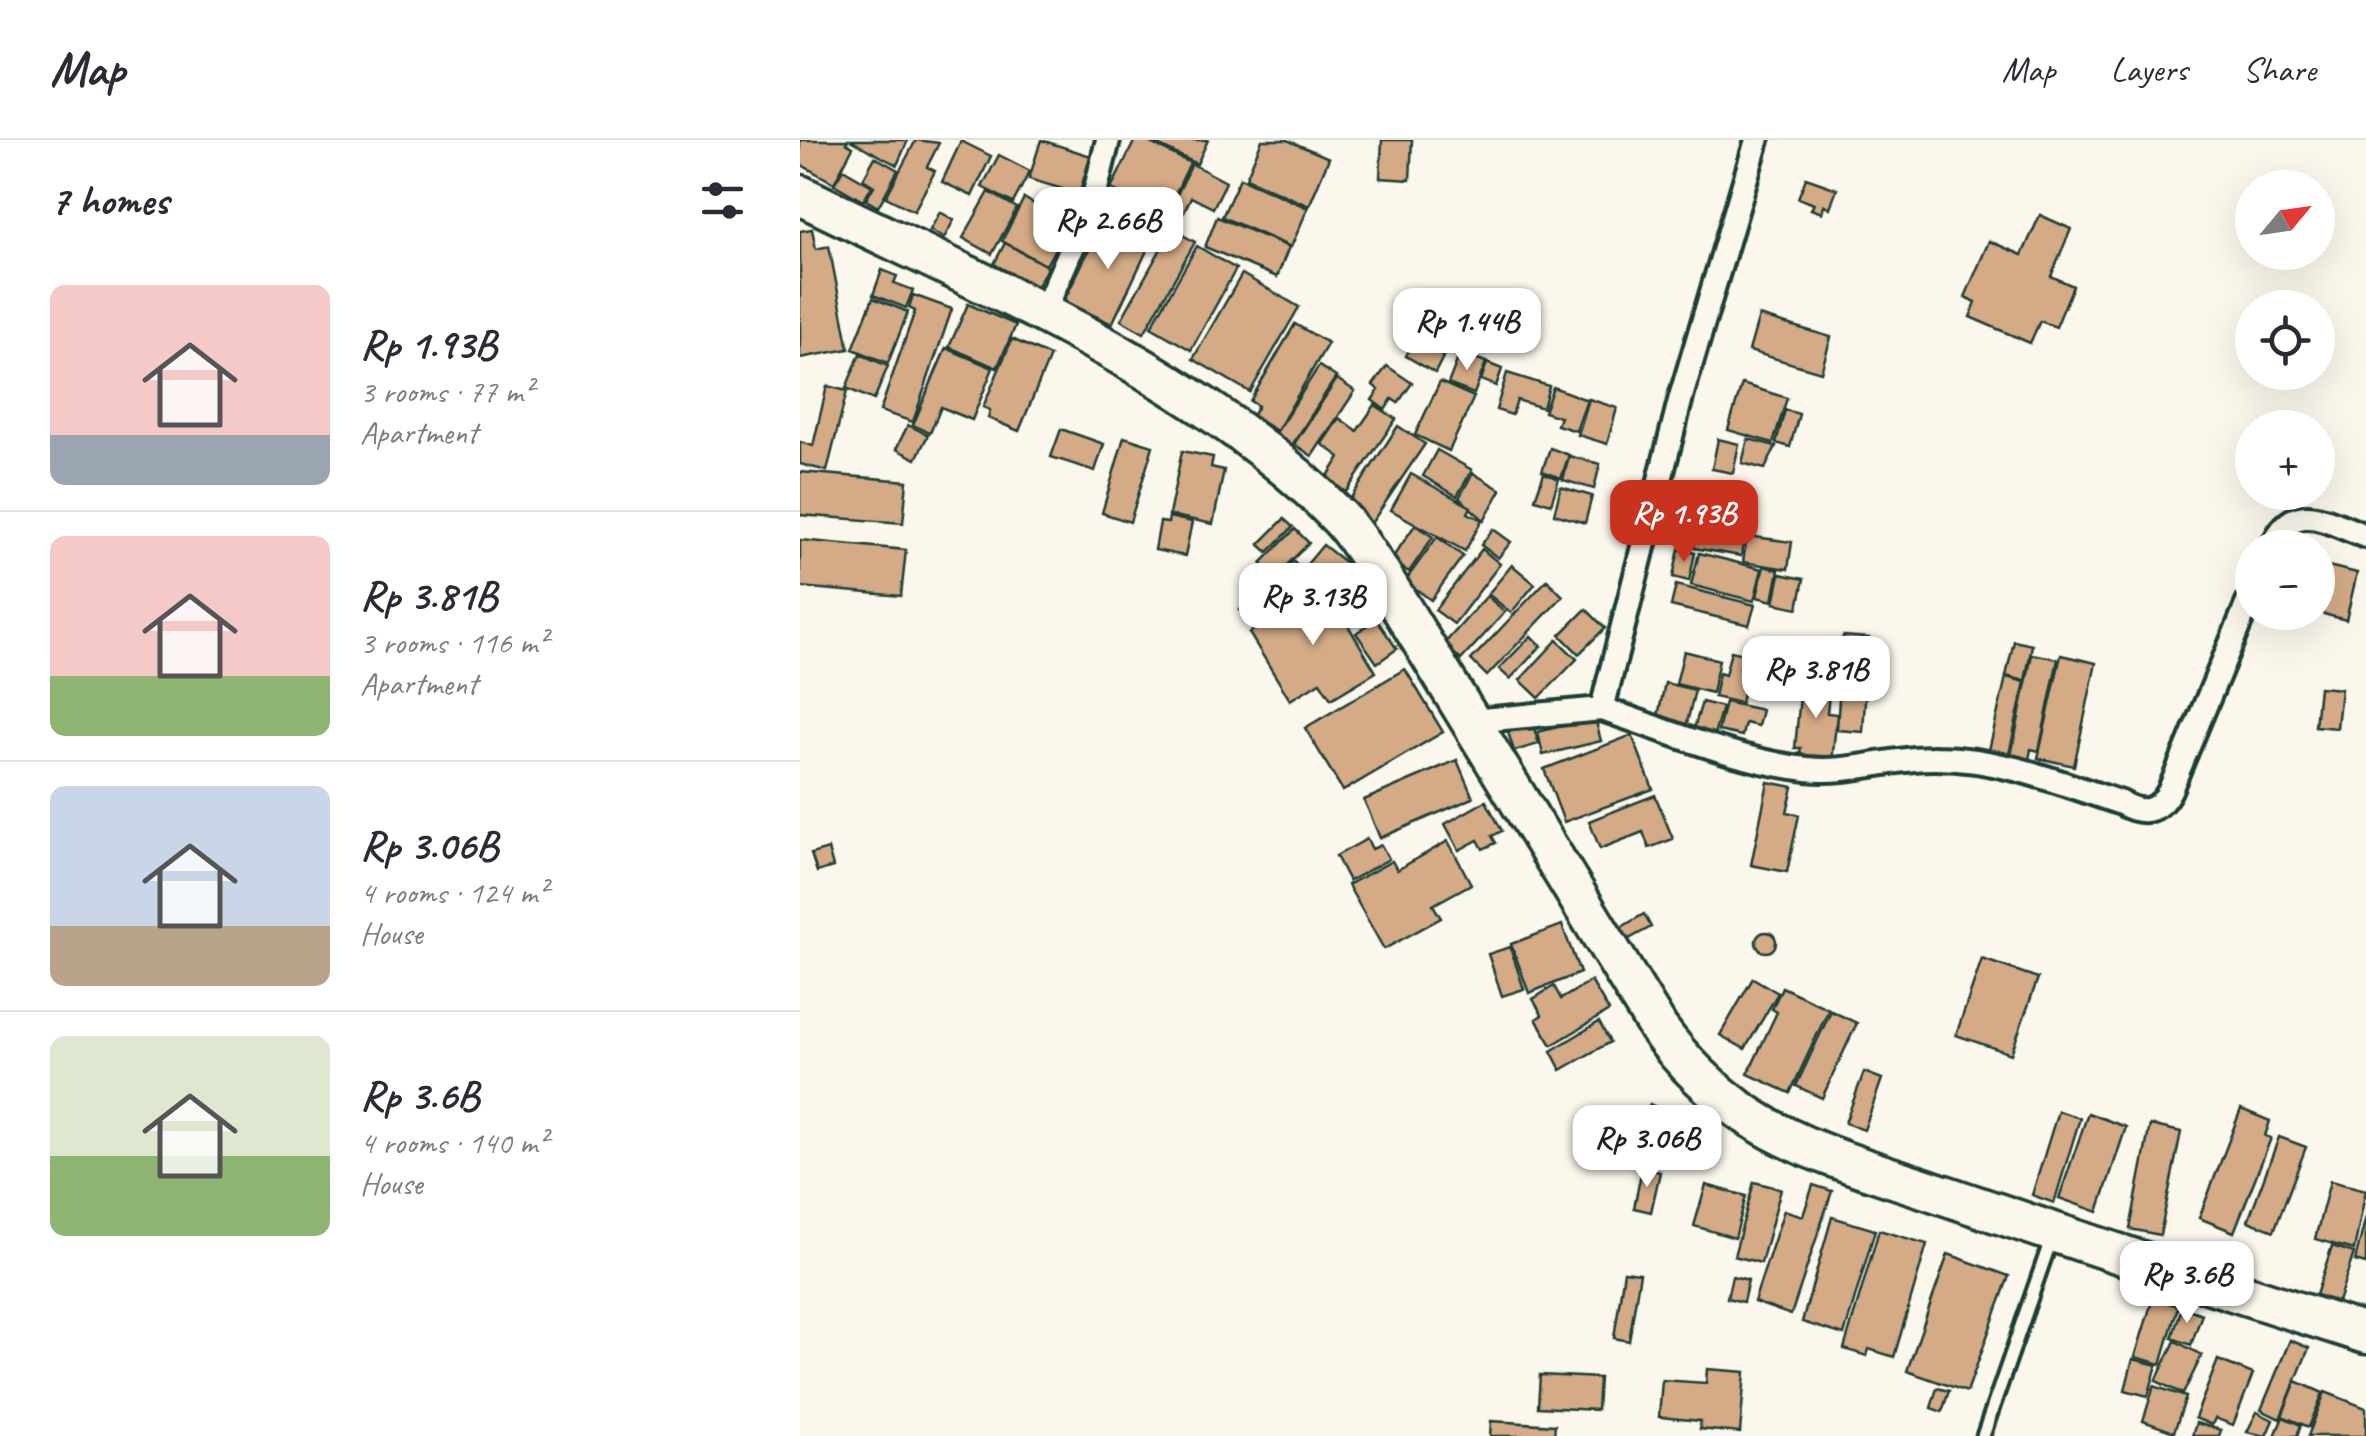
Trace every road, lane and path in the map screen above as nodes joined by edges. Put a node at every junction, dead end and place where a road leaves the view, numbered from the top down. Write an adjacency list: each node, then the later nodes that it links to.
1 (1108, 140): 4 (street)
2 (1757, 140): 8 (street)
3 (800, 196): 4 (main road)
4 (1043, 314): 9 (main road)
5 (2282, 530): 6 (street)
6 (2366, 536)
7 (2237, 630): 8 (street)
8 (1602, 709): 9 (street)
9 (1471, 721): 10 (main road)
10 (2053, 1233): 11 (main road); 12 (lane)
11 (2366, 1334)
12 (1983, 1436)

